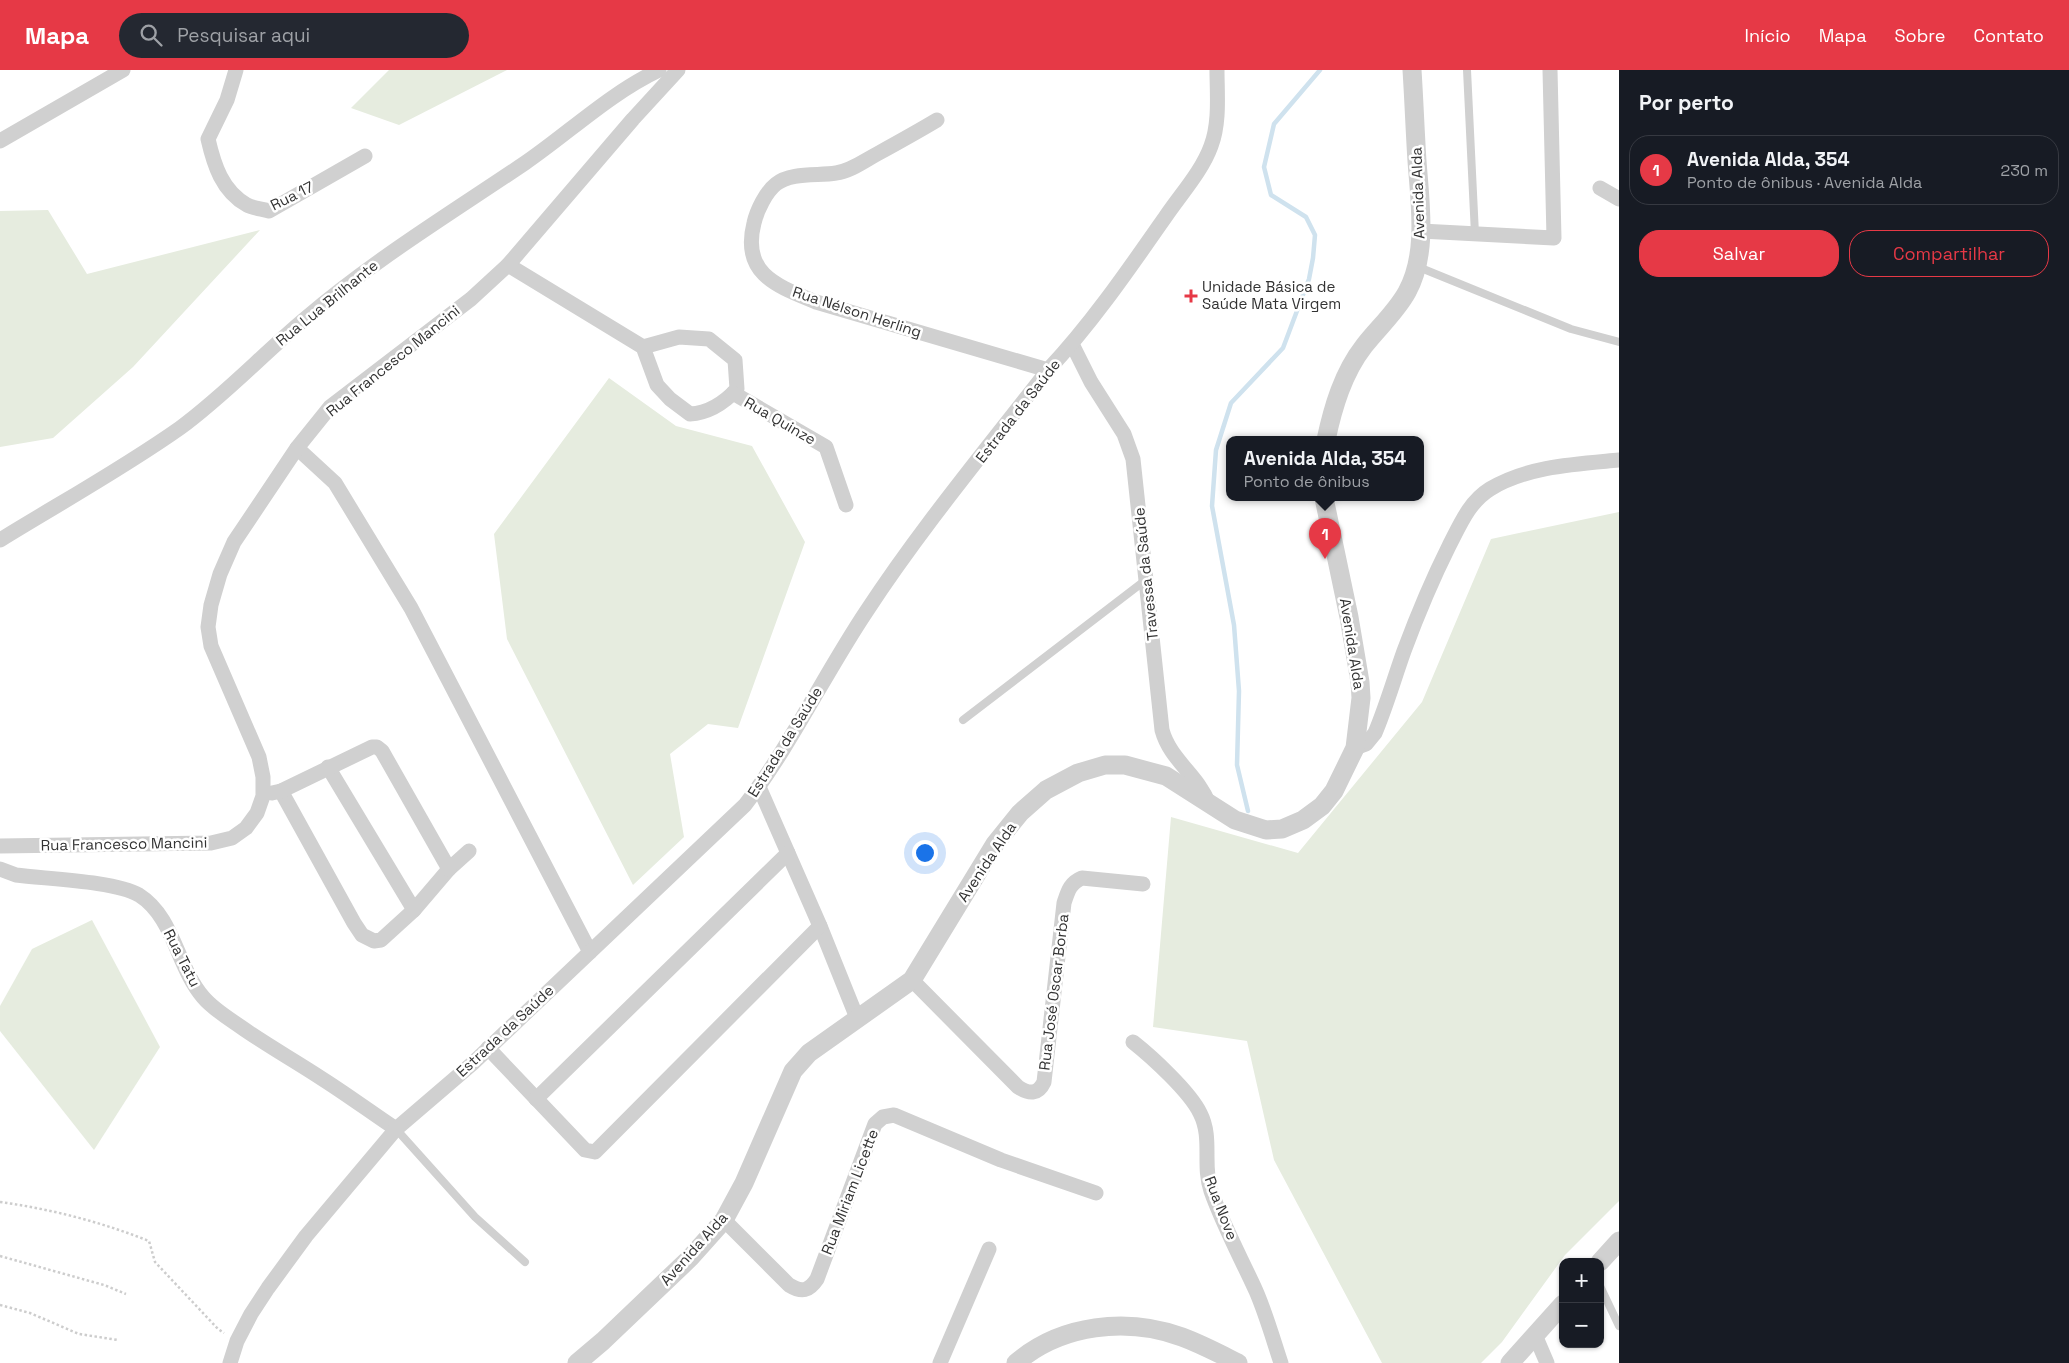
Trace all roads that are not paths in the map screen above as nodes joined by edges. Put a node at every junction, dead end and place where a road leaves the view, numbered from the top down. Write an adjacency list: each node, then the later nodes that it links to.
1 (123, 70): 9 (street)
2 (236, 70): 12 (street, Rua 17)
3 (659, 70): 29 (street, Rua Lua Brilhante)
4 (678, 70): 17 (street, Rua Francesco Mancini)
5 (1217, 70): 20 (street, Estrada da Saúde)
6 (1412, 70): 15 (street, Avenida Alda)
7 (1467, 70): 16 (lane)
8 (1550, 70): 16 (street)
9 (97, 77): 11 (street)
10 (938, 120): 22 (street, Rua Nélson Herling)
11 (0, 140)
12 (366, 156)
13 (1600, 188): 14 (street)
14 (1619, 199)
15 (1421, 231): 16 (street); 18 (street, Avenida Alda)
16 (1475, 234)
17 (508, 265): 21 (street); 25 (street, Rua Francesco Mancini)
18 (1416, 266): 19 (lane); 24 (street, Avenida Alda)
19 (1619, 342)
20 (1072, 344): 22 (street, Estrada da Saúde); 30 (street, Travessa da Saúde)
21 (643, 347): 23 (street, Rua Quinze); 23 (street, Rua Quinze)
22 (1048, 370): 34 (street, Estrada da Saúde)
23 (733, 393): 28 (street, Rua Quinze)
24 (1327, 436)
25 (297, 448): 36 (street, Rua Francesco Mancini); 46 (street)
26 (1619, 460): 32 (street)
27 (1325, 501): 32 (street, Avenida Alda)
28 (846, 505)
29 (0, 540)
30 (1147, 579): 31 (lane); 37 (street, Travessa da Saúde)
31 (964, 720)
32 (1355, 748): 37 (street, Avenida Alda)
33 (328, 767): 35 (street); 42 (street); 44 (street)
34 (759, 787): 40 (street); 46 (street, Estrada da Saúde)
35 (281, 791): 36 (street); 44 (street)
36 (263, 796): 38 (street, Rua Francesco Mancini)
37 (1209, 804): 47 (street, Avenida Alda)
38 (0, 846)
39 (469, 851): 42 (street)
40 (788, 853): 45 (street); 51 (street)
41 (0, 869): 52 (street, Rua Tatu)
42 (450, 869): 44 (street)
43 (1143, 884): 47 (street, Rua José Oscar Borba)
44 (414, 910)
45 (820, 926): 48 (street); 51 (street)
46 (590, 952): 50 (street, Estrada da Saúde)
47 (912, 980): 48 (street, Avenida Alda)
48 (857, 1018): 54 (street, Avenida Alda)
49 (1133, 1042): 68 (street, Rua Nove)
50 (488, 1048): 51 (street); 52 (street, Estrada da Saúde)
51 (536, 1098)
52 (396, 1129): 58 (lane); 63 (street, Estrada da Saúde)
53 (1096, 1193): 54 (street, Rua Miriam Licette)
54 (724, 1220): 64 (street, Avenida Alda)
55 (1619, 1241): 57 (street)
56 (989, 1249): 65 (street)
57 (1604, 1258)
58 (525, 1262)
59 (1604, 1294): 61 (lane)
60 (1559, 1308): 62 (street)
61 (1619, 1326)
62 (1534, 1335): 69 (street); 70 (street)
63 (230, 1363)
64 (577, 1363)
65 (940, 1363)
66 (1016, 1363): 67 (street)
67 (1238, 1363)
68 (1281, 1363)
69 (1510, 1363)
70 (1547, 1363)

